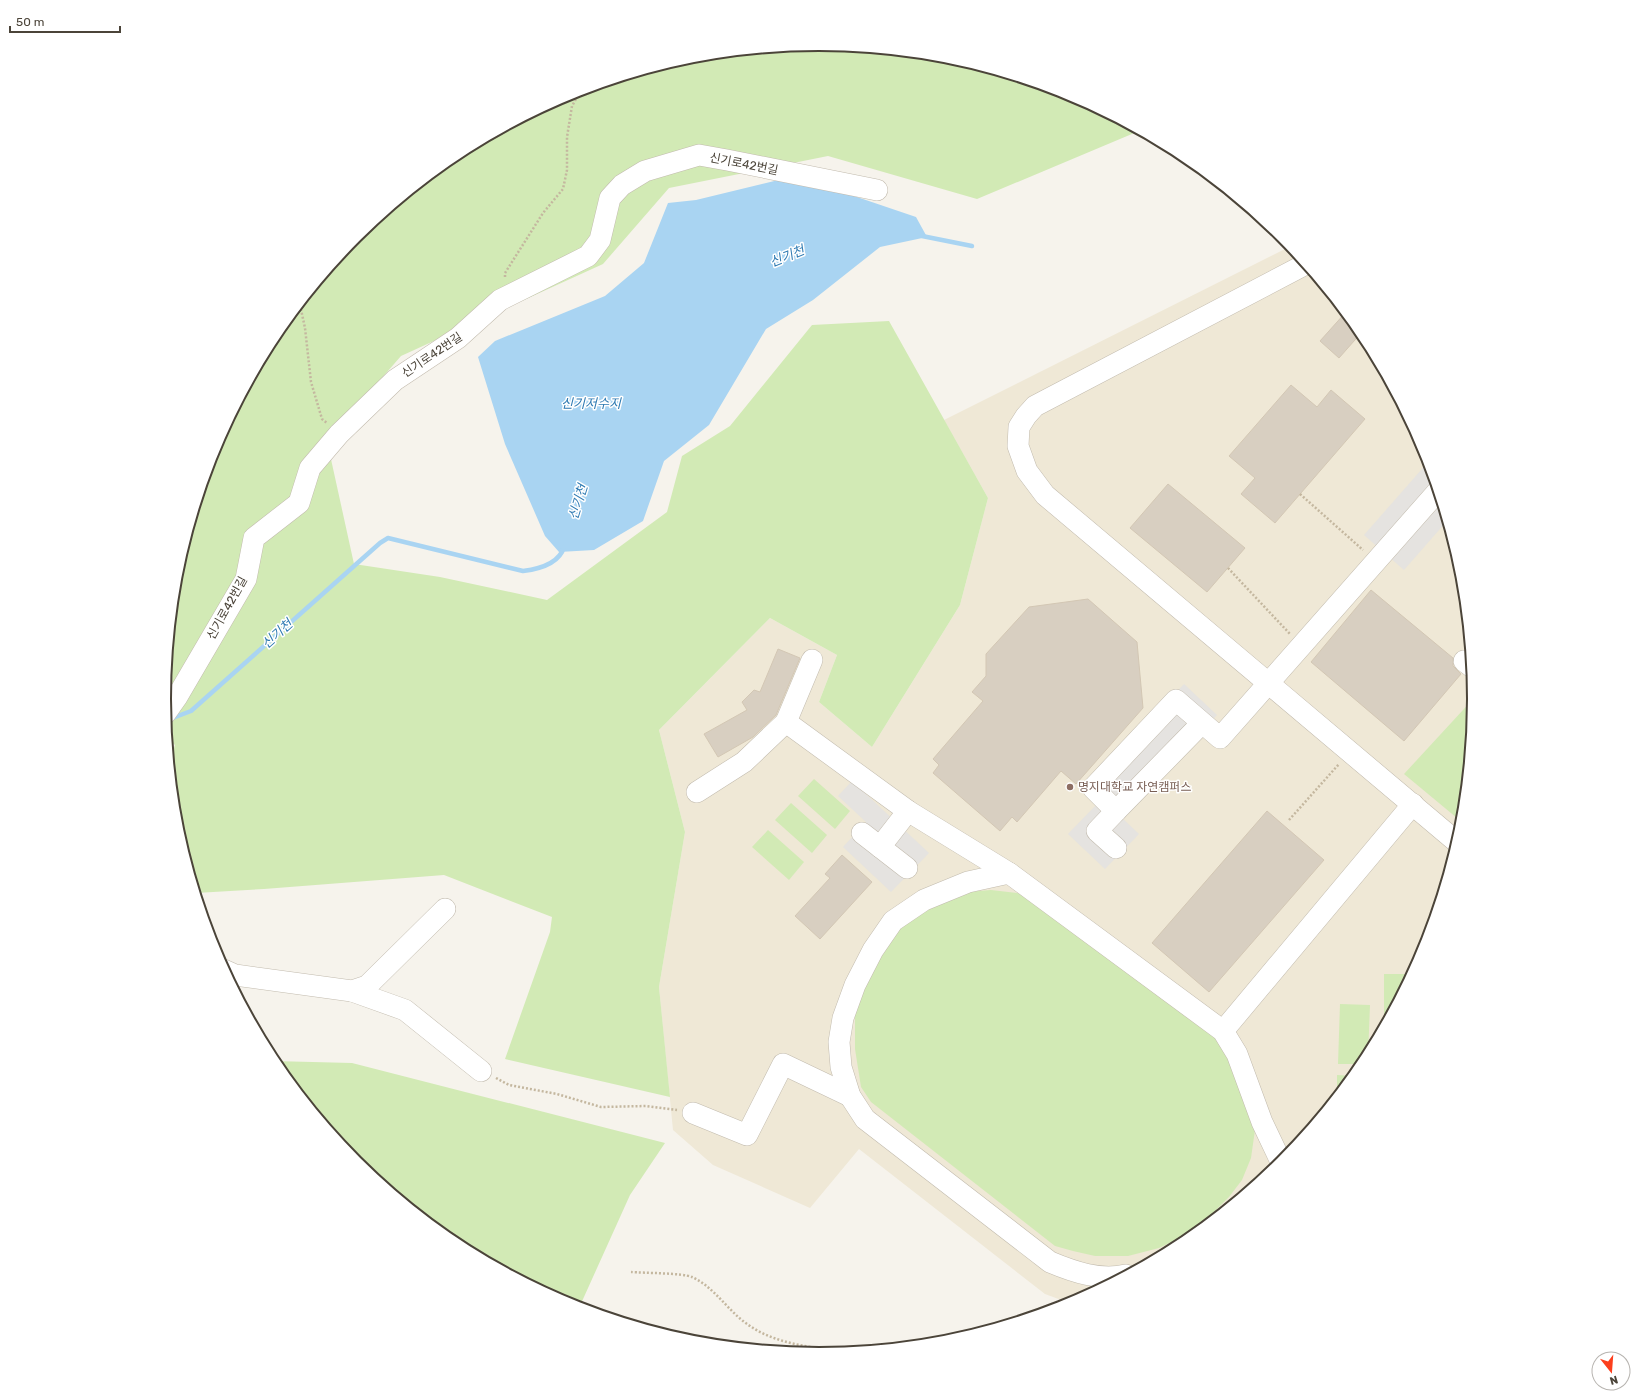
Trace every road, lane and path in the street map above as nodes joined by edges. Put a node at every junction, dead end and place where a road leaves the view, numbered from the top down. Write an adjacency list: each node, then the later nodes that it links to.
1 (577, 98): 4 (path)
2 (877, 190): 4 (street, 신기로42번길)
3 (1302, 266): 13 (street)
4 (504, 298): 6 (street, 신기로42번길)
5 (301, 310): 6 (path)
6 (339, 434): 14 (street, 신기로42번길)
7 (1300, 494): 9 (path)
8 (1435, 494): 9 (street)
9 (1376, 561): 11 (street)
10 (1228, 568): 11 (path)
11 (1301, 646): 13 (street)
12 (812, 660): 15 (street)
13 (1267, 683): 16 (street); 17 (street)
14 (171, 706)
15 (786, 722): 18 (street); 21 (street)
16 (1202, 723): 20 (street); 20 (street)
17 (1350, 751): 19 (street); 22 (path)
18 (697, 792)
19 (1413, 804): 24 (street); 32 (street)
20 (1116, 810): 26 (street)
21 (908, 811): 25 (street); 28 (street)
22 (1289, 820)
23 (862, 833): 25 (street)
24 (1453, 838)
25 (880, 847): 27 (street)
26 (1116, 848)
27 (907, 868)
28 (1009, 873): 32 (street); 34 (street)
29 (445, 909): 31 (street)
30 (232, 974): 31 (street)
31 (352, 991): 33 (street)
32 (1223, 1031): 36 (street)
33 (482, 1071): 35 (path)
34 (850, 1096): 35 (street); 38 (street)
35 (693, 1112)
36 (1279, 1157)
37 (631, 1272): 39 (path)
38 (1117, 1275)
39 (809, 1348)

